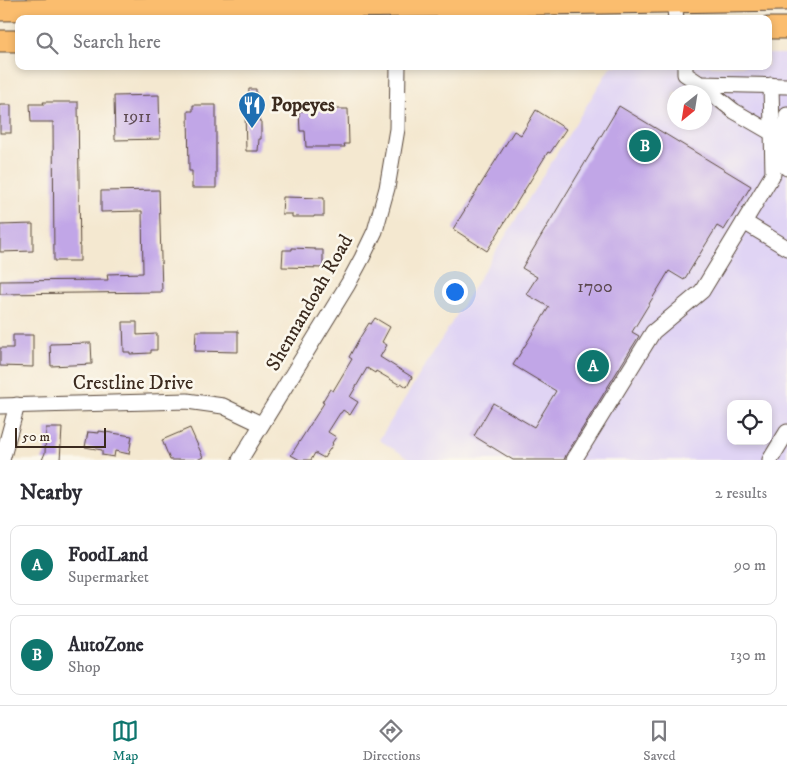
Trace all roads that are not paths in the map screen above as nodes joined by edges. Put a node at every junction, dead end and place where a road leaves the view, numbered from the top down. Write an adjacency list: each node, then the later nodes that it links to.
1 (785, 0): 4 (highway)
2 (558, 2): 3 (highway); 4 (highway)
3 (396, 6): 5 (highway)
4 (675, 7)
5 (46, 9): 6 (highway)
6 (0, 10)
7 (772, 28): 8 (highway)
8 (787, 28)
9 (0, 41): 10 (highway)
10 (15, 41)
11 (398, 70): 23 (street, Shennandoah Road)
12 (685, 70): 13 (street)
13 (700, 84): 14 (street); 17 (street)
14 (771, 85): 15 (street); 17 (street)
15 (787, 86)
16 (787, 115): 18 (street)
17 (772, 133): 19 (street)
18 (787, 168)
19 (744, 222): 20 (street); 27 (street)
20 (787, 248)
21 (17, 405): 22 (street, Crestline Drive); 23 (street, Crestline Drive); 25 (street)
22 (0, 406)
23 (262, 424): 26 (street, Shennandoah Road)
24 (787, 432): 28 (street)
25 (2, 460)
26 (240, 460)
27 (574, 460)
28 (770, 460)

